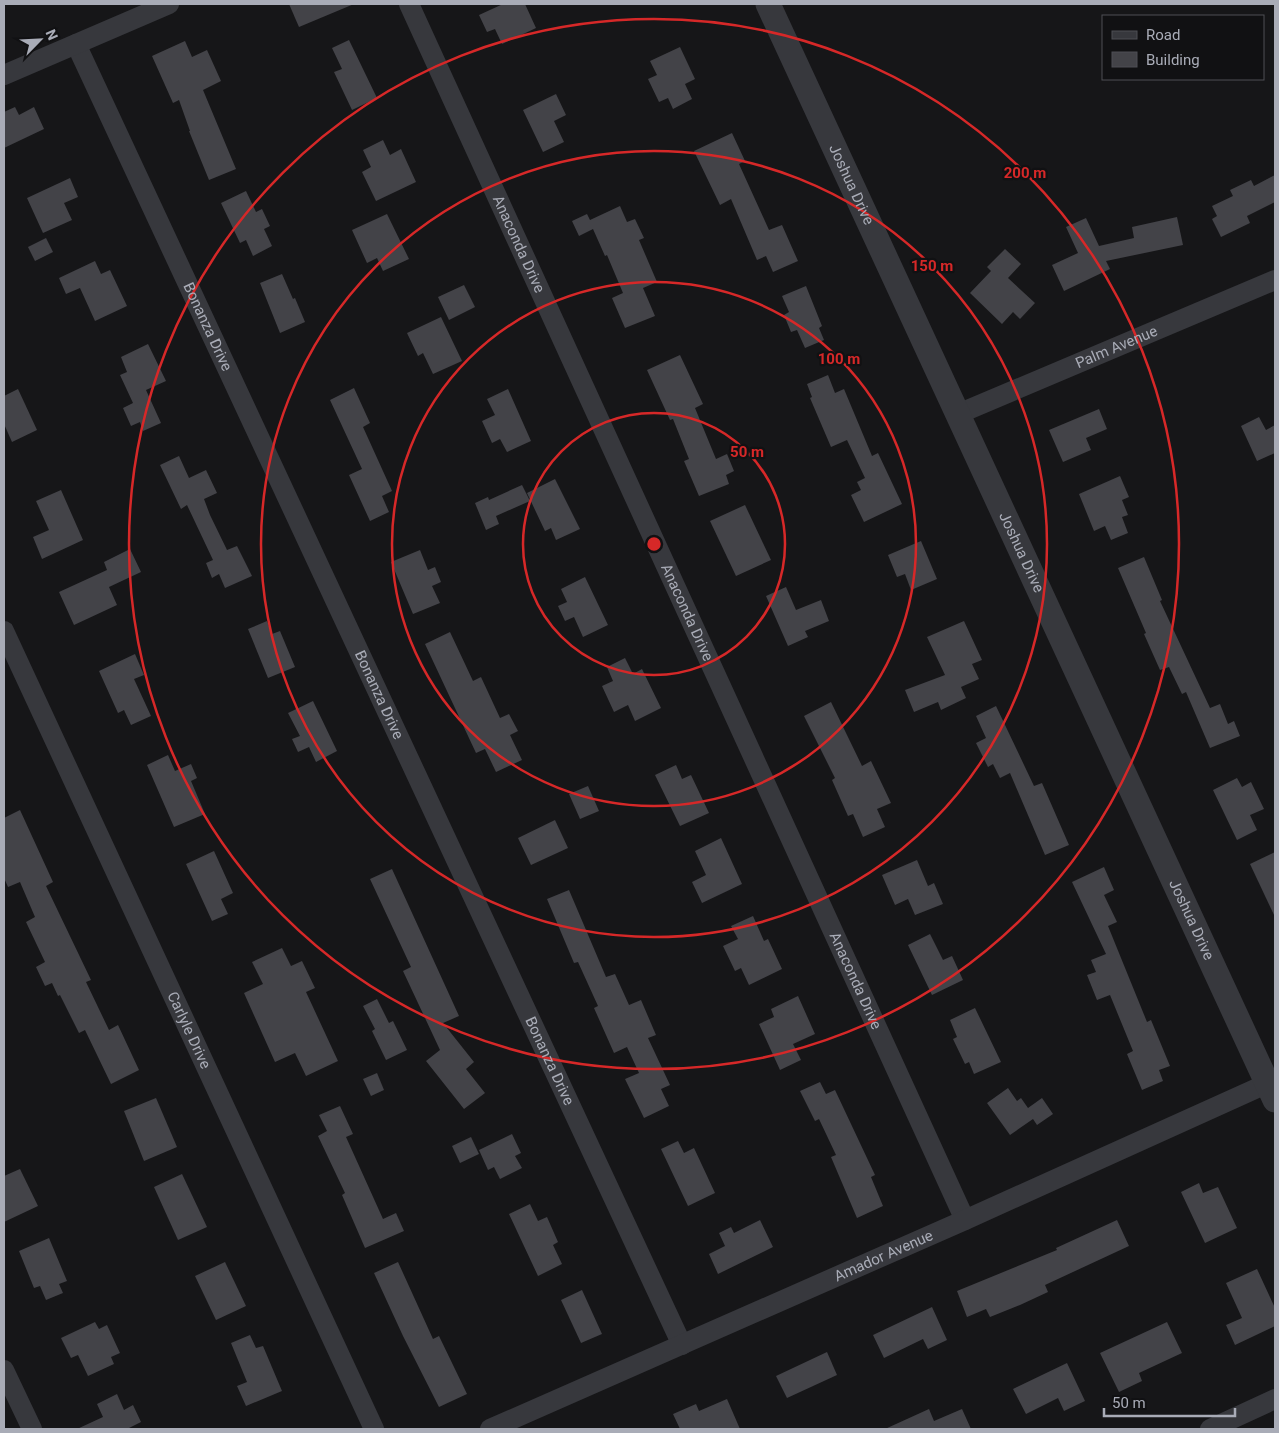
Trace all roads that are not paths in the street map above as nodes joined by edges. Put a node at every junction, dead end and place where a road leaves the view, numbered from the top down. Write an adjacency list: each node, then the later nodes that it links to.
1 (169, 4): 4 (street)
2 (409, 4): 10 (street, Anaconda Drive)
3 (768, 4): 7 (street, Joshua Drive)
4 (76, 44): 5 (street); 11 (street, Bonanza Drive)
5 (4, 75)
6 (1275, 280): 7 (street, Palm Avenue)
7 (958, 414): 9 (street, Joshua Drive)
8 (4, 631): 15 (street, Carlyle Drive)
9 (1273, 1088): 10 (street, Amador Avenue)
10 (965, 1220): 11 (street, Amador Avenue)
11 (682, 1345): 16 (street, Amador Avenue)
12 (4, 1370): 14 (street)
13 (1275, 1399): 17 (street)
14 (32, 1429)
15 (374, 1429)
16 (490, 1429)
17 (1210, 1429)

